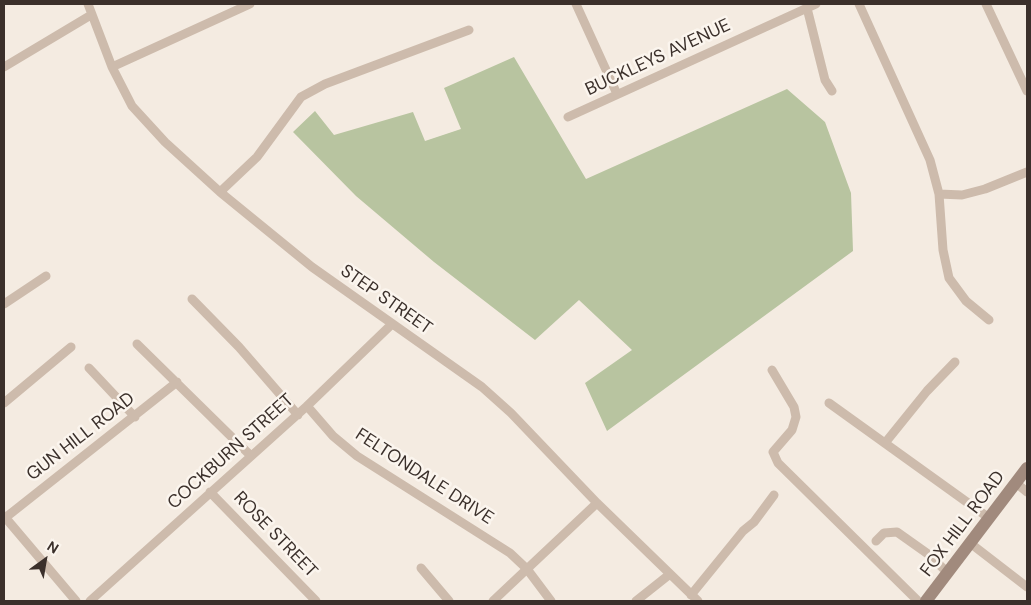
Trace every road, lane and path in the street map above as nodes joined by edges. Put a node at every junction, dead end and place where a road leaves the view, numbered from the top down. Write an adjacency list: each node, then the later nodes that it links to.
1 (88, 4): 7 (street, STEP STREET)
2 (250, 4): 10 (street)
3 (576, 4): 13 (street)
4 (859, 4): 17 (street)
5 (986, 4): 12 (street)
6 (812, 6): 11 (street); 13 (street, BUCKLEYS AVENUE)
7 (91, 15): 9 (street); 10 (street, STEP STREET)
8 (469, 30): 16 (street)
9 (4, 67)
10 (112, 67): 16 (street, STEP STREET)
11 (832, 91)
12 (1027, 91)
13 (617, 94): 14 (street, BUCKLEYS AVENUE)
14 (568, 117)
15 (1027, 172): 17 (street)
16 (220, 192): 22 (street, STEP STREET)
17 (939, 194): 21 (street)
18 (46, 276): 20 (street)
19 (192, 300): 32 (street)
20 (4, 304)
21 (989, 320)
22 (392, 324): 31 (street, COCKBURN STREET); 41 (street, STEP STREET)
23 (137, 344): 28 (street)
24 (71, 346): 29 (street)
25 (956, 362): 34 (street)
26 (89, 368): 33 (street)
27 (772, 370): 59 (street)
28 (177, 382): 33 (street, GUN HILL ROAD); 35 (street)
29 (4, 403)
30 (829, 403): 34 (street)
31 (307, 406): 32 (street, COCKBURN STREET); 47 (street, FELTONDALE DRIVE)
32 (298, 415): 35 (street, COCKBURN STREET)
33 (135, 417): 42 (street, GUN HILL ROAD)
34 (885, 443): 43 (street)
35 (250, 455): 38 (street, COCKBURN STREET)
36 (1027, 468): 37 (main road, FOX HILL ROAD)
37 (1016, 483): 39 (street); 43 (main road, FOX HILL ROAD)
38 (210, 492): 53 (street, COCKBURN STREET); 54 (street, ROSE STREET)
39 (1027, 492)
40 (774, 495): 51 (street)
41 (597, 503): 47 (street); 49 (street, STEP STREET)
42 (4, 517): 52 (street)
43 (989, 518): 45 (main road, FOX HILL ROAD)
44 (876, 541): 48 (street)
45 (970, 543): 48 (main road, FOX HILL ROAD); 50 (street)
46 (421, 568): 55 (street)
47 (527, 569): 56 (street); 57 (street, FELTONDALE DRIVE)
48 (948, 573): 60 (main road, FOX HILL ROAD)
49 (670, 574): 51 (street, STEP STREET); 58 (street)
50 (1027, 587)
51 (695, 598)
52 (76, 601)
53 (90, 601)
54 (316, 601)
55 (449, 601)
56 (493, 601)
57 (551, 601)
58 (636, 601)
59 (918, 601)
60 (926, 601)

